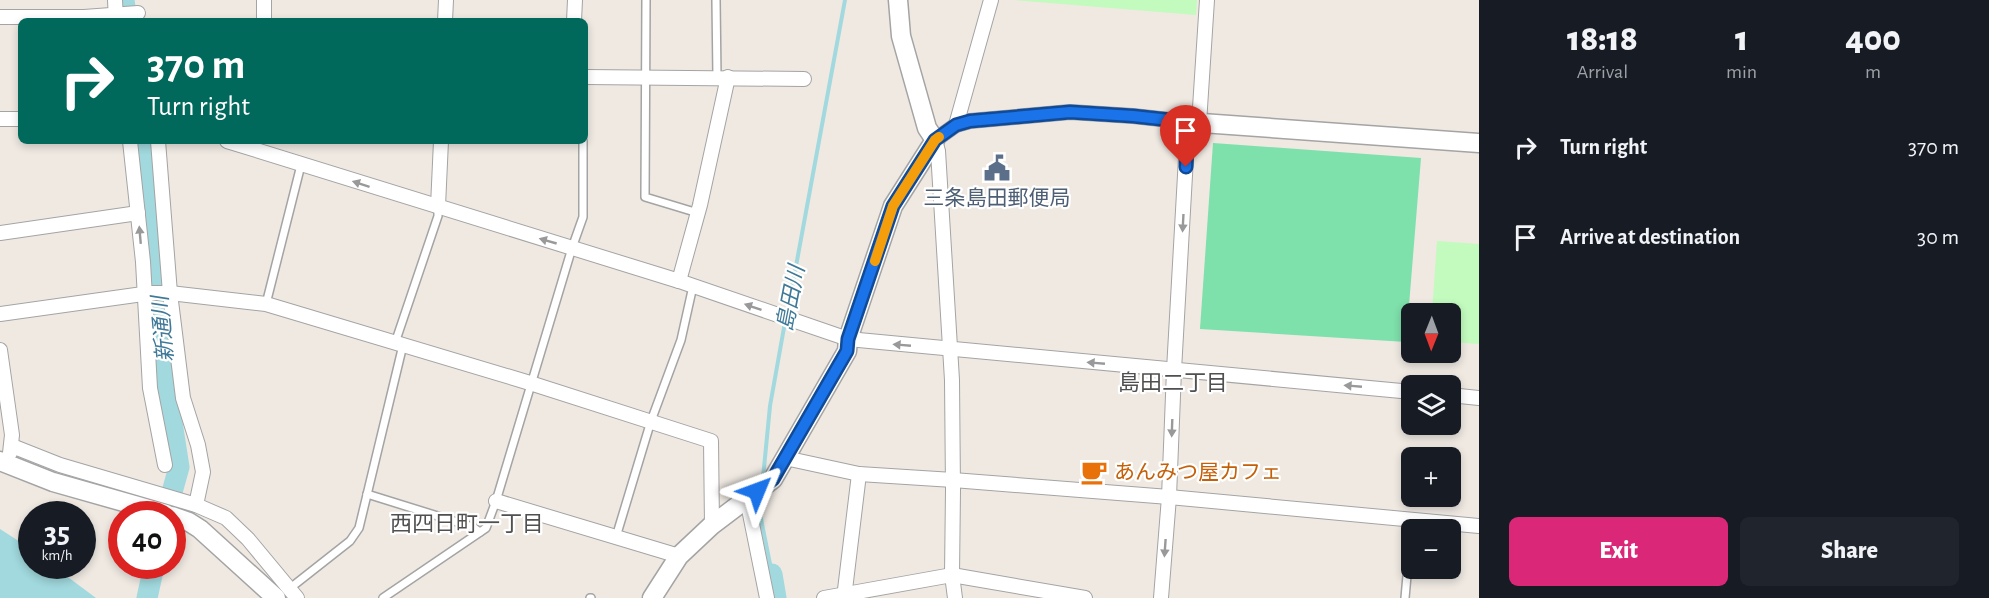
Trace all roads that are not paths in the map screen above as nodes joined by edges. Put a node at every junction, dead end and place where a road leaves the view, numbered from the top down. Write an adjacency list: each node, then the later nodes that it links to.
1 (115, 0): 12 (street)
2 (264, 0): 13 (street)
3 (446, 0): 14 (street)
4 (575, 0): 15 (street)
5 (646, 0): 17 (lane)
6 (716, 0): 18 (lane)
7 (898, 0): 24 (street)
8 (991, 0): 23 (street)
9 (1207, 0): 22 (street)
10 (138, 11): 12 (street)
11 (0, 17): 12 (street)
12 (116, 18)
13 (264, 18)
14 (445, 18)
15 (574, 18)
16 (588, 77): 17 (street)
17 (646, 77): 18 (street); 34 (lane)
18 (723, 77): 19 (street); 34 (street)
19 (804, 80)
20 (0, 119): 21 (street)
21 (18, 119)
22 (1194, 123): 23 (street); 25 (street); 47 (street, one-way to 47)
23 (956, 125): 24 (street)
24 (935, 140): 43 (street); 45 (street)
25 (1479, 143)
26 (130, 144): 33 (street)
27 (158, 144): 40 (street)
28 (441, 144): 32 (street)
29 (583, 144): 36 (lane)
30 (262, 146): 31 (street)
31 (301, 165): 32 (street, one-way to 31); 41 (lane)
32 (438, 206): 36 (street, one-way to 32); 44 (lane)
33 (138, 213): 35 (street); 39 (street, one-way to 33)
34 (698, 213): 37 (street)
35 (0, 233)
36 (572, 248): 37 (street); 48 (lane)
37 (679, 281): 38 (street)
38 (693, 286): 43 (street, one-way to 38); 52 (lane)
39 (147, 293): 40 (street); 42 (street); 56 (street)
40 (168, 293): 41 (street); 64 (street)
41 (266, 304): 44 (street)
42 (0, 314)
43 (848, 339): 45 (street, one-way to 43); 54 (street)
44 (399, 344): 48 (street); 59 (lane)
45 (950, 349): 47 (street, one-way to 45); 58 (street)
46 (0, 350): 53 (street)
47 (1174, 370): 49 (street, one-way to 47); 60 (street, one-way to 60)
48 (530, 383): 52 (street); 62 (lane)
49 (1401, 391)
50 (1461, 396): 51 (street)
51 (1479, 398)
52 (651, 421): 68 (street); 71 (lane)
53 (12, 446): 55 (street); 64 (street)
54 (785, 458): 57 (street); 63 (street)
55 (3, 462): 61 (street)
56 (165, 465)
57 (859, 474): 58 (street); 76 (street)
58 (953, 480): 60 (street); 73 (street)
59 (367, 494): 70 (lane); 75 (lane)
60 (1169, 497): 65 (street); 83 (street, one-way to 83)
61 (118, 501)
62 (496, 501): 70 (lane); 71 (street)
63 (741, 503): 68 (street); 79 (street)
64 (196, 505): 75 (street)
65 (1401, 519)
66 (186, 521): 75 (street)
67 (1461, 524): 69 (street)
68 (712, 525): 72 (street)
69 (1479, 526)
70 (480, 532): 77 (lane)
71 (616, 537): 72 (street)
72 (679, 556): 78 (street)
73 (952, 575): 76 (street); 81 (street); 82 (street)
74 (1407, 579): 84 (lane)
75 (287, 595)
76 (843, 596): 80 (street)
77 (383, 598)
78 (652, 598)
79 (767, 598)
80 (824, 598)
81 (955, 598)
82 (1085, 598)
83 (1161, 598)
84 (1405, 598)

